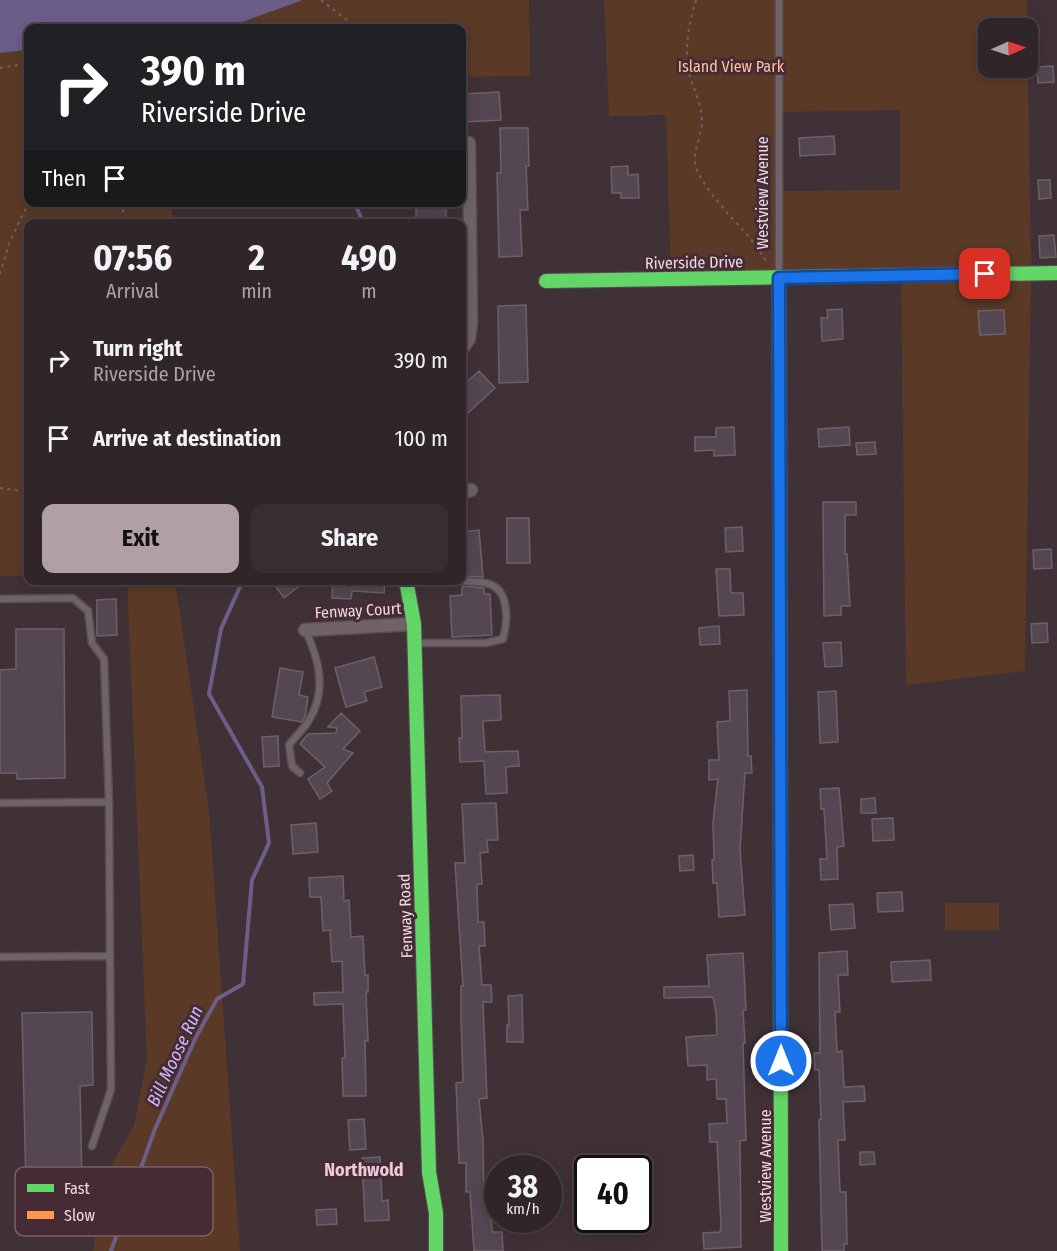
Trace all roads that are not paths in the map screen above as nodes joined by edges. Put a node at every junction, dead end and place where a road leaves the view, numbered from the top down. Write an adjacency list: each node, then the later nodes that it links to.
1 (779, 0): 4 (lane, Westview Avenue)
2 (469, 142): 6 (street)
3 (1057, 273): 4 (street, Riverside Drive)
4 (779, 278): 5 (street, Riverside Drive); 20 (street, Westview Avenue)
5 (546, 280)
6 (466, 343)
7 (466, 581): 12 (lane)
8 (407, 585): 10 (street, Fenway Road)
9 (0, 599): 14 (lane)
10 (414, 624): 11 (street, Fenway Court); 12 (street, Fenway Road)
11 (305, 630): 13 (lane)
12 (414, 643): 19 (street, Fenway Road)
13 (300, 773)
14 (109, 802): 15 (lane); 16 (lane)
15 (0, 803)
16 (110, 956): 17 (lane); 18 (lane)
17 (0, 957)
18 (92, 1146)
19 (436, 1251)
20 (781, 1251)

